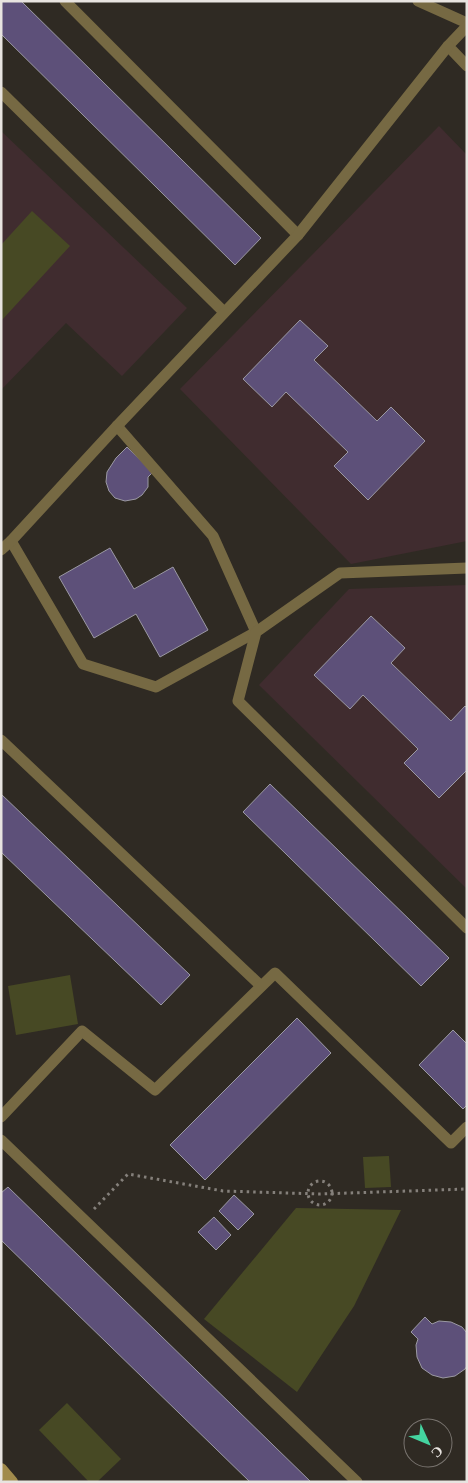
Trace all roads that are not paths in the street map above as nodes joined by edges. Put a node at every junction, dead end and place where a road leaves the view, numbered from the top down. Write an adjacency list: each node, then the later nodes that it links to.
1 (65, 1): 7 (lane)
2 (418, 1): 3 (lane)
3 (467, 25): 4 (lane)
4 (448, 46): 5 (lane); 7 (lane)
5 (467, 66)
6 (1, 92): 8 (lane)
7 (298, 235): 8 (lane)
8 (224, 312): 9 (lane)
9 (117, 426): 10 (lane); 13 (lane)
10 (11, 541): 11 (lane); 13 (lane)
11 (1, 550)
12 (467, 568): 13 (lane)
13 (256, 632): 15 (lane)
14 (1, 740): 16 (lane)
15 (467, 928)
16 (261, 986): 17 (lane); 18 (lane)
17 (1, 1117)
18 (467, 1127)
19 (1, 1140): 22 (lane)
20 (1, 1469): 21 (main road)
21 (12, 1482)
22 (357, 1482)

